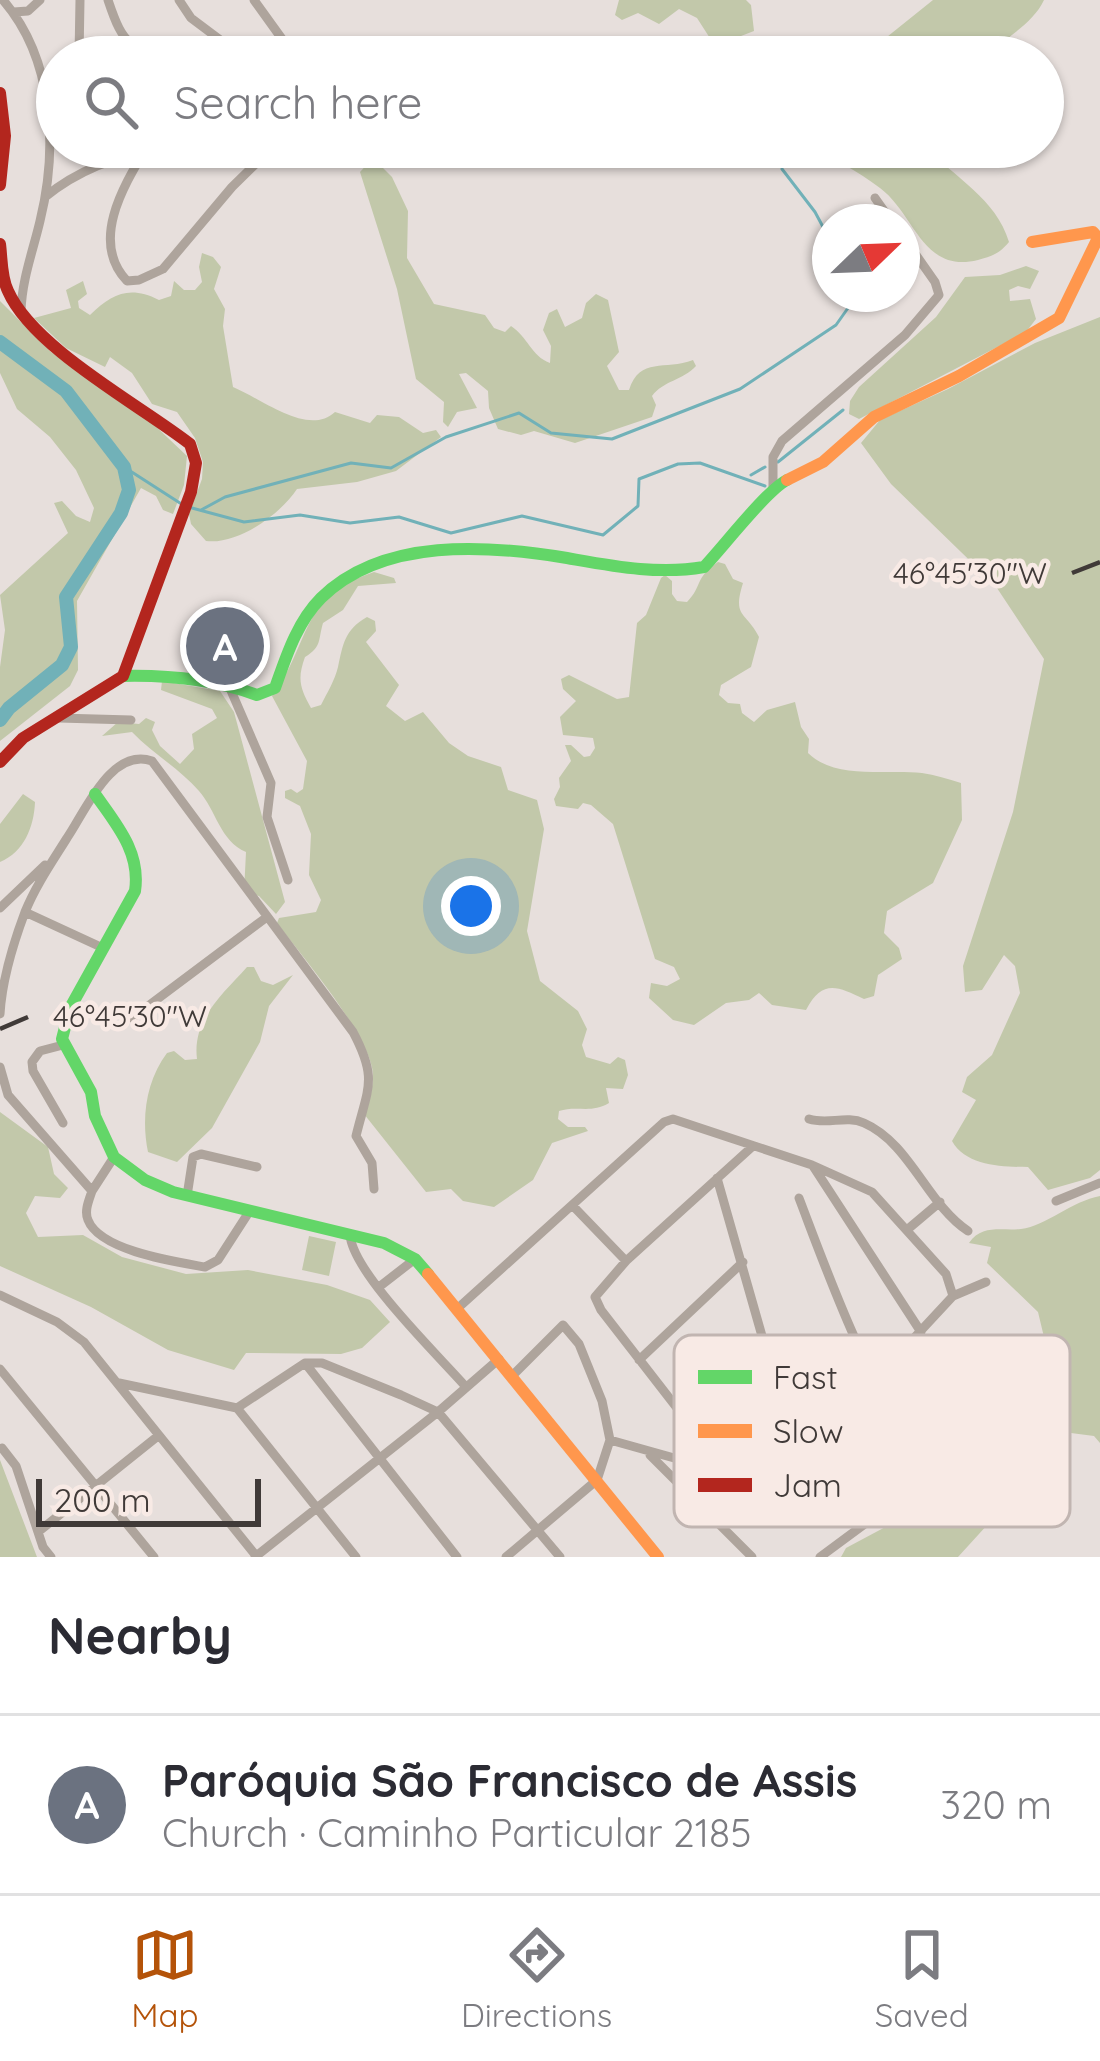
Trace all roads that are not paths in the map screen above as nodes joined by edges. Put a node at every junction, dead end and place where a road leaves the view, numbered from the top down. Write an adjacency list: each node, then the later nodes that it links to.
1 (3, 0): 7 (street)
2 (40, 0): 7 (street)
3 (80, 0): 8 (street)
4 (108, 0): 9 (street)
5 (179, 0): 10 (street)
6 (254, 0): 11 (street)
7 (14, 13): 12 (street)
8 (79, 36)
9 (124, 36)
10 (215, 36)
11 (280, 36)
12 (36, 61)
13 (0, 93): 18 (street)
14 (47, 168): 19 (street)
15 (96, 168): 19 (street)
16 (135, 168): 17 (street)
17 (252, 168)
18 (0, 185)
19 (45, 197): 26 (street)
20 (875, 198): 21 (street)
21 (879, 204)
22 (1032, 242): 27 (street)
23 (0, 244): 25 (street)
24 (920, 261): 27 (street)
25 (3, 289): 26 (street)
26 (20, 311): 28 (street)
27 (773, 487): 29 (street)
28 (123, 676): 29 (street); 30 (street)
29 (229, 686): 35 (street)
30 (55, 718): 31 (street); 32 (street)
31 (131, 720)
32 (0, 762)
33 (95, 794): 34 (street); 38 (street); 39 (street)
34 (52, 856): 36 (street); 37 (street)
35 (288, 880)
36 (0, 908)
37 (25, 912): 39 (street); 40 (street)
38 (267, 917): 41 (street); 52 (street)
39 (104, 948): 42 (street)
40 (0, 1014)
41 (132, 1018)
42 (63, 1045): 45 (street); 47 (street)
43 (0, 1067): 53 (street)
44 (809, 1119): 57 (street)
45 (63, 1123)
46 (753, 1146): 48 (street); 50 (street); 58 (street)
47 (114, 1157): 53 (street); 54 (street)
48 (812, 1165): 60 (street); 71 (street)
49 (256, 1167): 54 (street)
50 (717, 1178): 64 (street); 65 (street)
51 (1100, 1183): 56 (street)
52 (374, 1189)
53 (92, 1191): 59 (street)
54 (187, 1196): 59 (street)
55 (799, 1198): 73 (street)
56 (1056, 1201)
57 (940, 1202): 60 (street); 61 (street)
58 (573, 1206): 64 (street); 70 (street)
59 (249, 1212): 62 (street)
60 (908, 1229): 69 (street)
61 (968, 1231)
62 (350, 1235): 63 (street); 67 (street)
63 (415, 1259): 67 (street); 70 (street)
64 (626, 1261): 76 (street)
65 (743, 1262): 72 (street); 76 (street)
66 (986, 1282): 69 (street)
67 (379, 1287): 81 (street)
68 (0, 1295): 80 (street)
69 (953, 1296): 71 (street)
70 (458, 1308): 75 (street)
71 (921, 1332): 74 (street)
72 (762, 1335)
73 (852, 1335)
74 (918, 1335)
75 (500, 1358): 79 (street); 81 (street)
76 (639, 1360): 82 (street)
77 (305, 1363): 83 (street); 84 (street); 89 (street)
78 (1, 1368): 93 (street)
79 (513, 1375): 86 (street); 92 (street)
80 (119, 1383): 83 (street); 85 (street)
81 (466, 1387): 84 (street)
82 (674, 1404)
83 (237, 1408): 94 (street)
84 (438, 1412): 89 (street); 97 (street)
85 (158, 1436): 93 (street); 101 (street)
86 (610, 1440): 88 (street); 92 (street)
87 (2, 1448): 98 (street)
88 (644, 1449): 90 (street); 91 (street)
89 (377, 1458): 94 (street); 103 (street)
90 (674, 1460)
91 (674, 1479)
92 (597, 1480): 97 (street); 106 (street)
93 (96, 1485): 98 (street); 100 (street)
94 (316, 1508): 101 (street); 102 (street)
95 (722, 1527): 107 (street)
96 (861, 1527): 108 (street)
97 (539, 1531): 104 (street); 105 (street)
98 (38, 1532): 99 (street)
99 (51, 1557)
100 (154, 1557)
101 (256, 1557)
102 (356, 1557)
103 (458, 1557)
104 (506, 1557)
105 (560, 1557)
106 (658, 1557)
107 (752, 1557)
108 (820, 1557)

